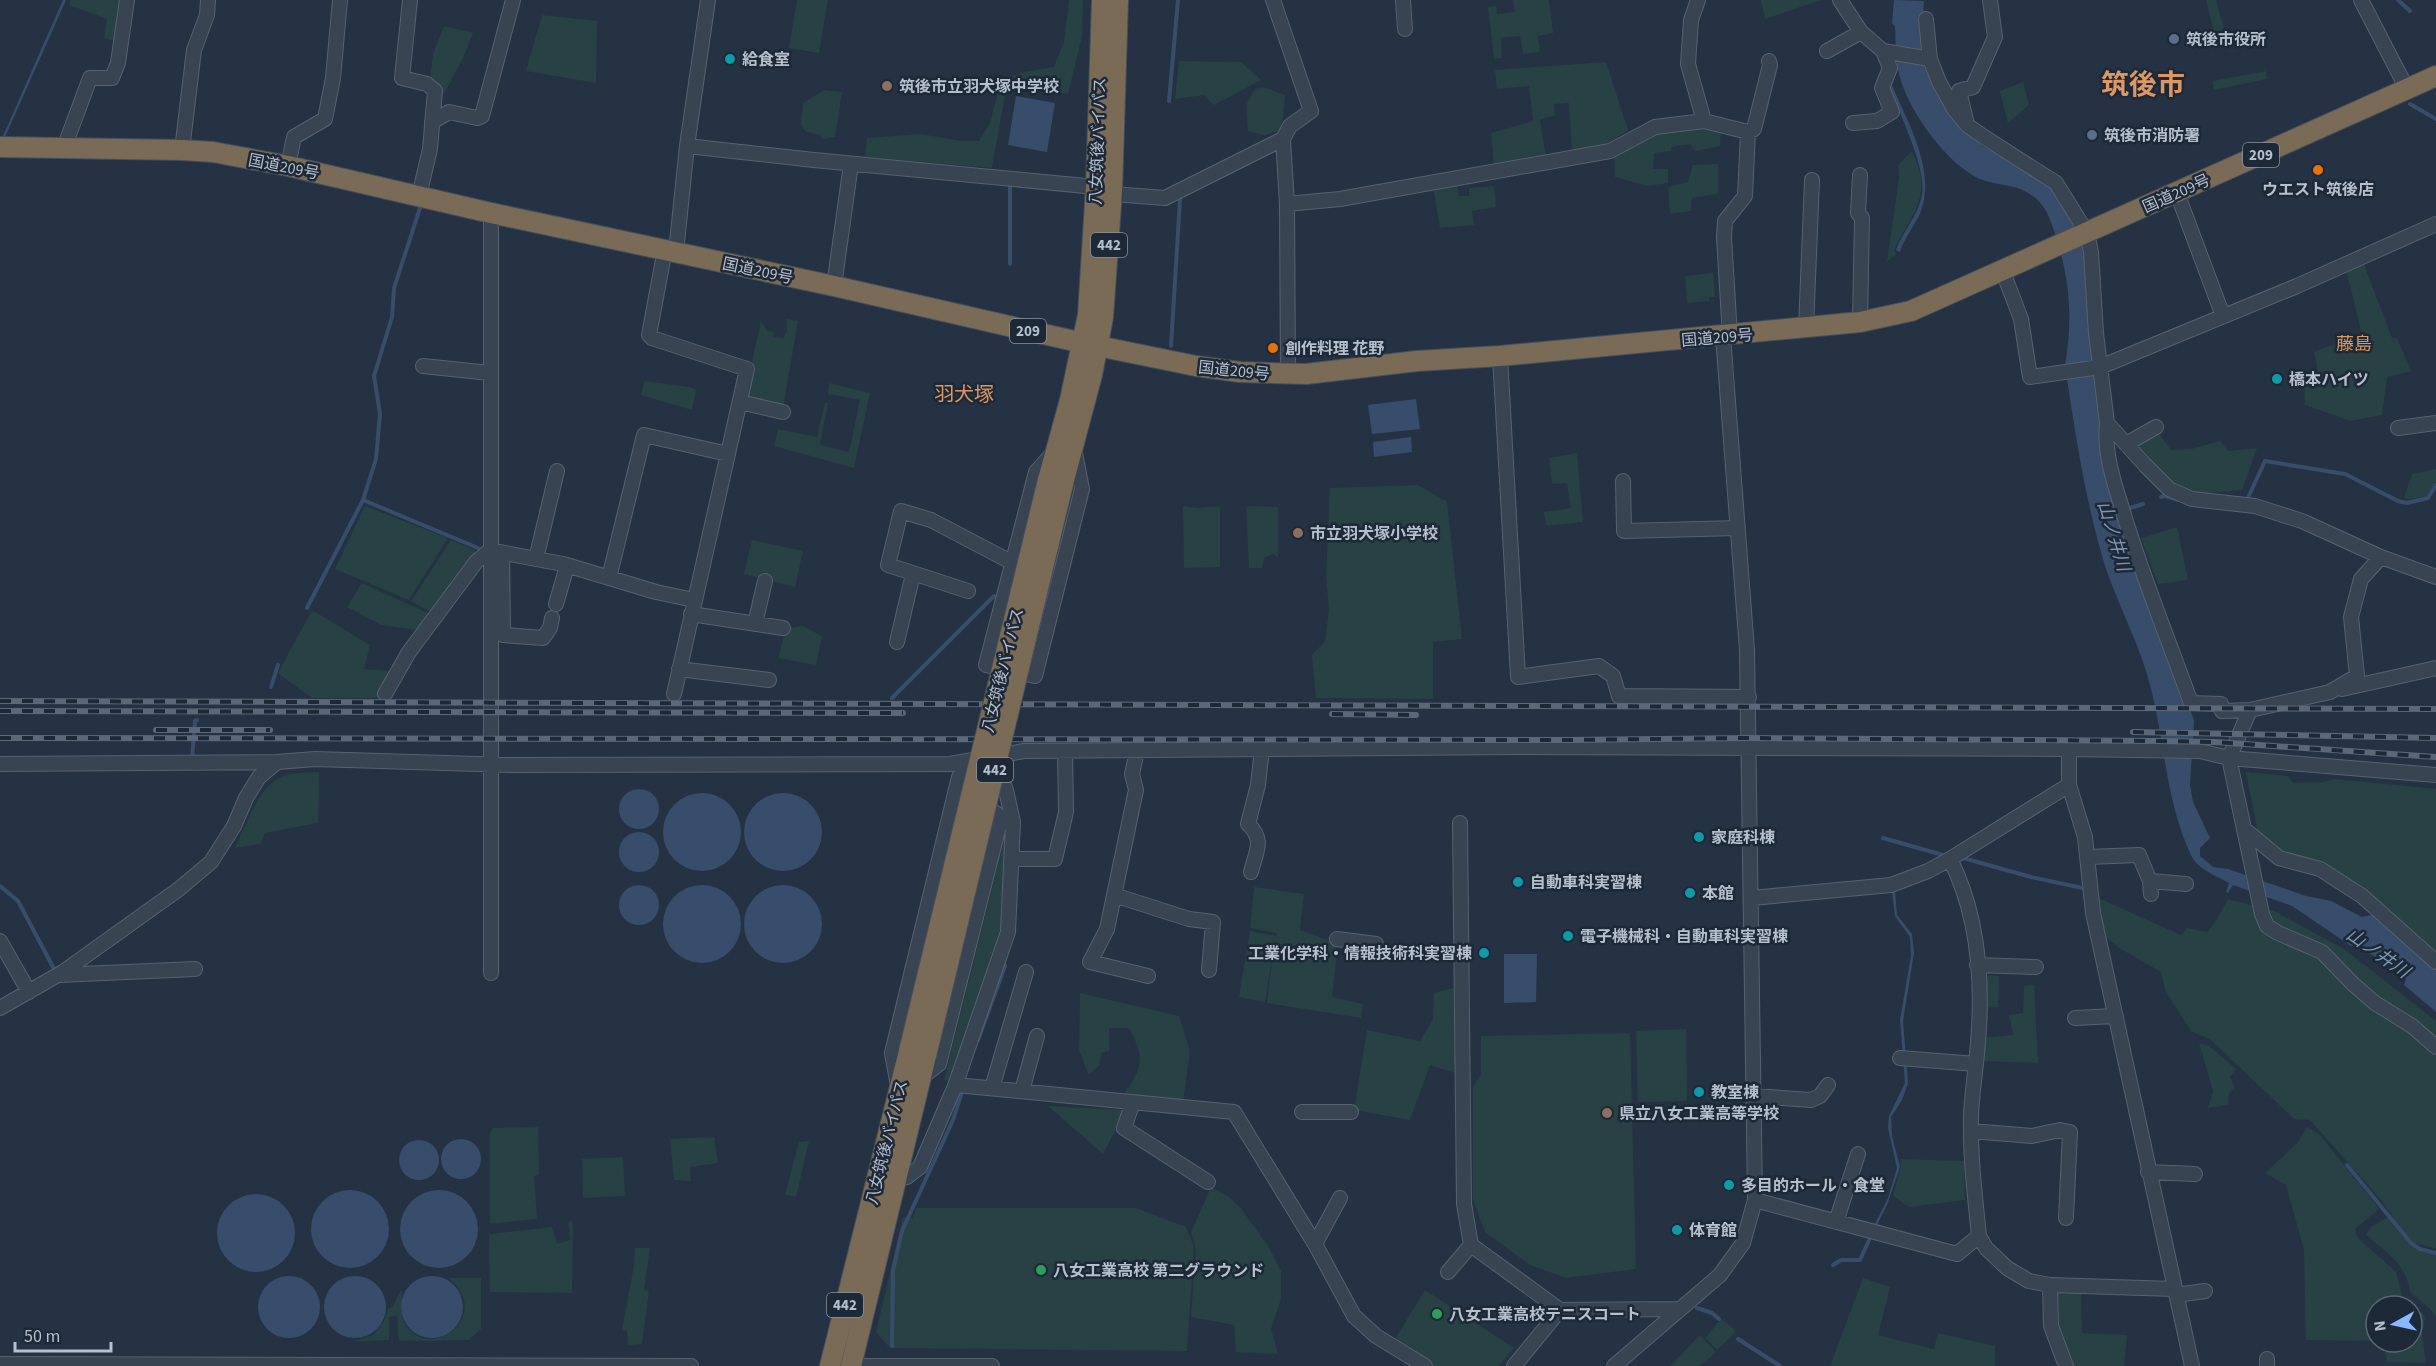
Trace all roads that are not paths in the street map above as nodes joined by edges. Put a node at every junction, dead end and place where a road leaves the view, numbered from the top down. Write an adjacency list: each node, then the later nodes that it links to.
1 (127, 0): 32 (street)
2 (208, 0): 33 (street)
3 (340, 0): 35 (street)
4 (410, 0): 25 (street)
5 (513, 0): 25 (street)
6 (708, 0): 30 (street)
7 (1102, 0): 38 (highway, 八女筑後バイパス / 442)
8 (1118, 0): 38 (highway, 八女筑後バイパス / 442)
9 (1273, 0): 29 (street)
10 (1403, 0): 16 (street)
11 (1698, 0): 24 (street)
12 (1840, 0): 17 (street)
13 (1990, 0): 27 (street)
14 (2361, 0): 23 (street)
15 (1926, 18): 20 (street)
16 (1405, 29)
17 (1861, 32): 18 (street); 19 (street)
18 (1827, 51)
19 (1886, 51): 20 (street); 26 (street)
20 (1930, 59): 27 (street)
21 (1769, 61): 28 (street)
22 (2436, 76): 23 (highway, 国道209号 / 209)
23 (2407, 89): 39 (highway, 国道209号 / 209)
24 (1704, 121): 28 (street); 41 (street)
25 (432, 122): 40 (street)
26 (1853, 123)
27 (1967, 125): 44 (street)
28 (1748, 132): 51 (street)
29 (1283, 139): 38 (street); 41 (street)
30 (687, 146): 34 (street); 45 (street)
31 (0, 147): 32 (highway, 国道209号 / 209)
32 (64, 148): 33 (highway, 国道209号 / 209)
33 (182, 150): 35 (highway, 国道209号 / 209)
34 (851, 164): 38 (street); 47 (street)
35 (288, 166): 40 (highway, 国道209号 / 209)
36 (1860, 175): 49 (street)
37 (1812, 180): 50 (street)
38 (1104, 190): 52 (highway, 八女筑後バイパス / 442)
39 (2177, 193): 44 (highway, 国道209号 / 209); 48 (street)
40 (419, 196): 42 (highway, 国道209号 / 209)
41 (1287, 204): 57 (street)
42 (491, 213): 45 (highway, 国道209号 / 209); 56 (street)
43 (2436, 224): 48 (street)
44 (2086, 233): 46 (highway, 国道209号 / 209); 55 (street)
45 (671, 250): 47 (highway, 国道209号 / 209); 58 (street)
46 (2003, 272): 49 (highway, 国道209号 / 209); 55 (street)
47 (834, 286): 52 (highway, 国道209号 / 209)
48 (2223, 316): 55 (street)
49 (1860, 322): 50 (highway, 国道209号 / 209)
50 (1806, 328): 51 (highway, 国道209号 / 209)
51 (1726, 336): 53 (highway, 国道209号 / 209); 69 (street)
52 (1091, 345): 57 (highway, 国道209号 / 209); 65 (highway, 八女筑後バイパス / 442)
53 (1500, 356): 57 (highway, 国道209号 / 209); 92 (street)
54 (423, 366): 56 (street)
55 (2098, 368): 60 (street)
56 (490, 373): 70 (street)
57 (1288, 375)
58 (740, 402): 59 (street); 66 (street)
59 (783, 412)
60 (2107, 423): 64 (street); 93 (street)
61 (2436, 423): 63 (street)
62 (2156, 428): 64 (street)
63 (2398, 428)
64 (2126, 444): 71 (street)
65 (1066, 447): 73 (street); 73 (street); 134 (highway, 八女筑後バイパス / 442, bridge)
66 (728, 454): 77 (street); 81 (street)
67 (557, 471): 72 (street)
68 (1623, 481): 69 (street)
69 (1738, 528): 92 (street)
70 (495, 552): 72 (street); 82 (street); 90 (street); 103 (street)
71 (2380, 557): 76 (street); 89 (street)
72 (536, 559): 74 (street)
73 (1012, 563): 75 (street)
74 (567, 566): 77 (street); 80 (street)
75 (913, 574): 79 (street); 85 (street)
76 (2436, 577)
77 (609, 578): 81 (street)
78 (765, 581): 83 (street)
79 (968, 591)
80 (556, 604)
81 (693, 607): 83 (street); 87 (street)
82 (552, 618)
83 (755, 624): 84 (street)
84 (783, 628)
85 (897, 642)
86 (2436, 668): 89 (street)
87 (680, 669): 88 (street); 91 (street)
88 (769, 680)
89 (2330, 692): 93 (street)
90 (385, 694)
91 (674, 694)
92 (1749, 697): 94 (street)
93 (2250, 710): 99 (street)
94 (1750, 748): 95 (street); 96 (street); 115 (street)
95 (1262, 749): 97 (street); 112 (street)
96 (2069, 749): 99 (street); 105 (street)
97 (1137, 750): 98 (street); 114 (street)
98 (1065, 751): 100 (street); 110 (street)
99 (2229, 758): 104 (street); 108 (street)
100 (976, 759): 103 (street); 106 (street); 110 (street)
101 (277, 762): 102 (street); 103 (street); 126 (street)
102 (0, 764)
103 (491, 764): 125 (street)
104 (2436, 775)
105 (2069, 785): 109 (street); 111 (street)
106 (952, 805): 137 (street); 141 (street)
107 (1460, 823): 159 (street)
108 (2244, 829): 119 (street); 133 (street)
109 (2088, 857): 113 (street); 130 (street)
110 (1012, 859): 138 (street)
111 (1950, 859): 115 (street); 120 (street)
112 (1251, 872)
113 (2186, 884)
114 (1114, 895): 123 (street); 127 (street)
115 (1752, 898): 143 (street)
116 (1337, 939): 118 (street)
117 (0, 941): 128 (street)
118 (1376, 944)
119 (2436, 962)
120 (1977, 965): 121 (street); 136 (street)
121 (2036, 967)
122 (195, 969): 126 (street)
123 (1209, 969)
124 (1026, 972): 140 (street)
125 (491, 973)
126 (58, 975): 128 (street)
127 (1148, 976)
128 (29, 992): 129 (street)
129 (0, 1008)
130 (2116, 1016): 131 (street); 149 (street)
131 (2075, 1018)
132 (1036, 1036): 142 (street)
133 (2436, 1047)
134 (917, 1053): 137 (highway, 八女筑後バイパス / 442); 141 (highway, 八女筑後バイパス / 442)
135 (1900, 1058): 136 (street)
136 (1976, 1064): 147 (street)
137 (921, 1078): 151 (highway, 八女筑後バイパス / 442)
138 (956, 1085): 140 (street); 151 (street)
139 (1828, 1085): 143 (street)
140 (992, 1088): 142 (street)
141 (899, 1091): 151 (highway, 八女筑後バイパス / 442)
142 (1022, 1091): 144 (street)
143 (1754, 1096): 154 (street)
144 (1133, 1102): 152 (street); 158 (street)
145 (1302, 1112): 146 (street)
146 (1350, 1112)
147 (1971, 1131): 155 (street); 157 (street)
148 (1858, 1154): 156 (street)
149 (2148, 1172): 150 (street); 163 (street)
150 (2194, 1174)
151 (887, 1181): 168 (highway, 八女筑後バイパス / 442); 170 (highway, 八女筑後バイパス / 442)
152 (1208, 1182)
153 (1340, 1198): 158 (street)
154 (1755, 1200): 156 (street); 164 (street)
155 (2066, 1218)
156 (1836, 1222): 157 (street)
157 (1979, 1236): 161 (street)
158 (1315, 1244): 172 (street)
159 (1471, 1245): 160 (street); 165 (street)
160 (1448, 1272)
161 (2050, 1285): 163 (street); 175 (street)
162 (2205, 1291): 163 (street)
163 (2175, 1292): 176 (street)
164 (1680, 1309): 165 (street); 174 (street)
165 (1560, 1310): 173 (street)
166 (0, 1364): 167 (street)
167 (691, 1366)
168 (830, 1366)
169 (839, 1366): 170 (street)
170 (851, 1366): 171 (street)
171 (992, 1366)
172 (1425, 1366)
173 (1514, 1366)
174 (1614, 1366)
175 (2066, 1366)
176 (2192, 1366)

